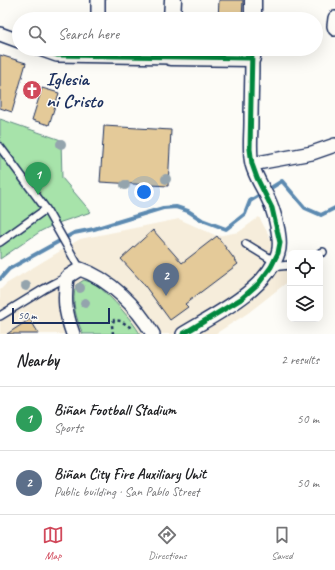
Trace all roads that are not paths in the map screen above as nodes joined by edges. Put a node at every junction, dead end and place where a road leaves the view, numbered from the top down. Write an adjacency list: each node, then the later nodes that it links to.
1 (98, 0): 4 (street)
2 (173, 0): 5 (street)
3 (253, 0): 6 (street)
4 (98, 12)
5 (172, 12)
6 (253, 12)
7 (335, 18): 8 (street)
8 (335, 29)
9 (0, 34): 10 (street)
10 (12, 38)
11 (252, 56): 14 (street)
12 (335, 145): 14 (street)
13 (0, 147): 15 (lane)
14 (252, 164): 18 (street)
15 (46, 210): 16 (lane); 20 (lane)
16 (0, 242)
17 (246, 244): 18 (lane)
18 (273, 264): 19 (lane); 25 (street)
19 (287, 265)
20 (80, 269): 21 (street); 24 (street)
21 (67, 276): 22 (lane); 23 (street)
22 (0, 316)
23 (73, 334)
24 (153, 334)
25 (183, 334)

